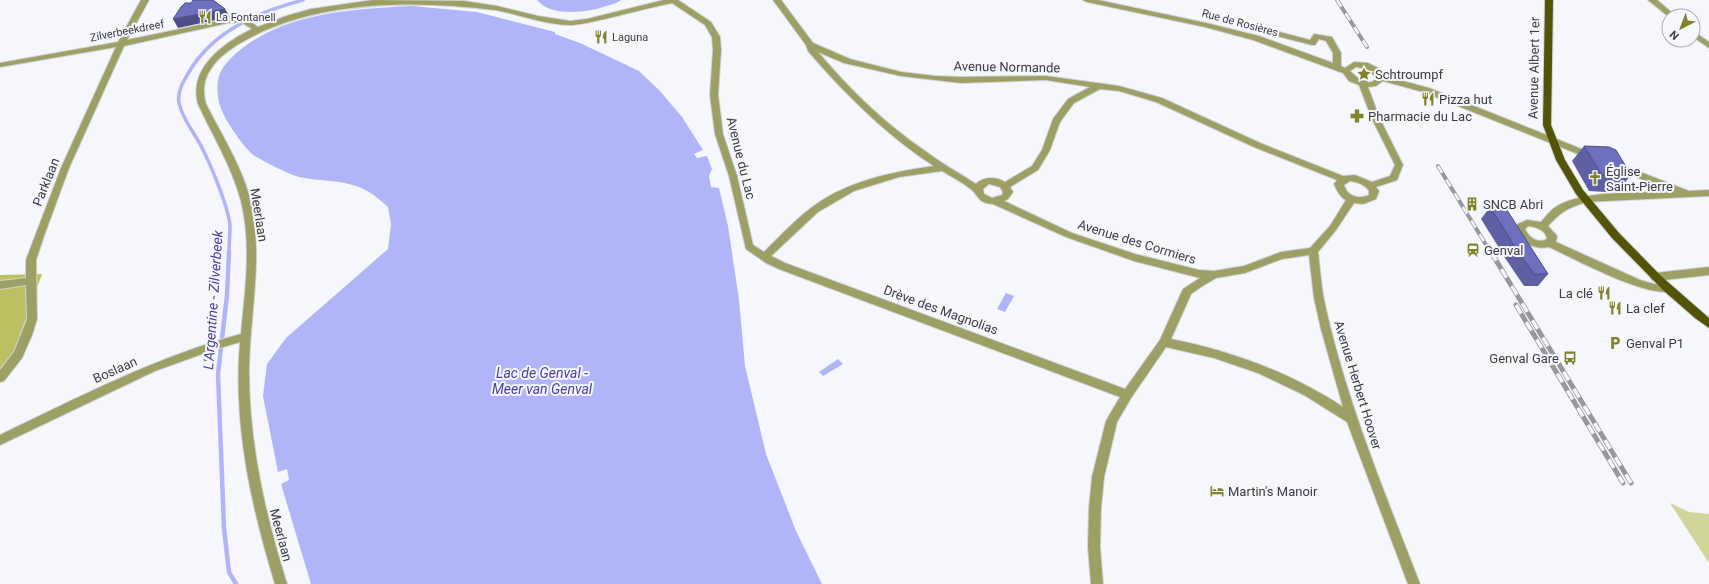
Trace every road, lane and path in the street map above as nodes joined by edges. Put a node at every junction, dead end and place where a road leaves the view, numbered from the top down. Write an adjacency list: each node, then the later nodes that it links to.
1 (145, 0): 13 (street, Parklaan)
2 (401, 0): 9 (street, Meerlaan); 10 (street, Meerlaan)
3 (673, 0): 9 (street, Avenue du Lac); 39 (street, Avenue du Lac)
4 (777, 0): 14 (street)
5 (1087, 0): 17 (street, Rue de Rosières)
6 (1548, 0): 22 (main road, Avenue Albert 1er)
7 (1652, 0): 8 (street)
8 (1662, 8)
9 (538, 18)
10 (253, 27): 13 (street, Zilverbeekdreef); 49 (street, Meerlaan)
11 (1257, 28): 17 (street, Rue de Rosières)
12 (1701, 40): 15 (street)
13 (121, 44): 16 (street, Zilverbeekdreef); 45 (street, Parklaan)
14 (810, 45): 21 (street, Avenue Normande); 23 (street, Avenue des Cormiers)
15 (1709, 46)
16 (0, 65)
17 (1337, 67): 18 (street, Rue de Rosières)
18 (1346, 70): 19 (street); 20 (street)
19 (1381, 78): 20 (street); 22 (street)
20 (1362, 83): 28 (street)
21 (1099, 86): 24 (street, Avenue Normande); 27 (street)
22 (1551, 140): 30 (street); 34 (main road, Avenue Albert 1er)
23 (942, 168): 25 (street, Avenue des Cormiers); 41 (street)
24 (1342, 179): 28 (street); 33 (street)
25 (963, 180): 26 (street, Avenue des Cormiers); 29 (street, Avenue des Cormiers)
26 (984, 182): 27 (street, Avenue des Cormiers); 29 (street)
27 (1002, 184): 32 (street)
28 (1371, 186): 33 (street)
29 (978, 190): 35 (street, Avenue des Cormiers)
30 (1686, 193): 31 (street); 34 (street)
31 (1709, 193)
32 (1005, 197): 35 (street); 36 (street, Avenue des Cormiers)
33 (1352, 199): 40 (street)
34 (1585, 199): 37 (street); 44 (main road, Avenue Albert 1er)
35 (995, 201): 36 (street, Avenue des Cormiers)
36 (1026, 216): 43 (street, Avenue des Cormiers)
37 (1542, 227): 38 (street); 38 (street)
38 (1549, 243): 47 (street)
39 (749, 247): 41 (street, Drève des Magnolias)
40 (1313, 251): 43 (street, Avenue des Cormiers); 53 (street, Avenue Herbert Hoover)
41 (764, 257): 52 (street, Drève des Magnolias)
42 (1709, 271): 44 (street)
43 (1214, 275): 50 (street)
44 (1655, 277): 47 (main road, Avenue Albert 1er)
45 (30, 282): 46 (street); 51 (street, Parklaan)
46 (0, 285)
47 (1666, 288): 48 (main road, Avenue Albert 1er)
48 (1709, 324)
49 (245, 337): 54 (street, Boslaan); 55 (street, Meerlaan)
50 (1164, 342): 52 (street); 53 (street)
51 (0, 378)
52 (1127, 395): 56 (street)
53 (1352, 419): 57 (street, Avenue Herbert Hoover)
54 (0, 440)
55 (281, 584)
56 (1097, 584)
57 (1414, 584)

